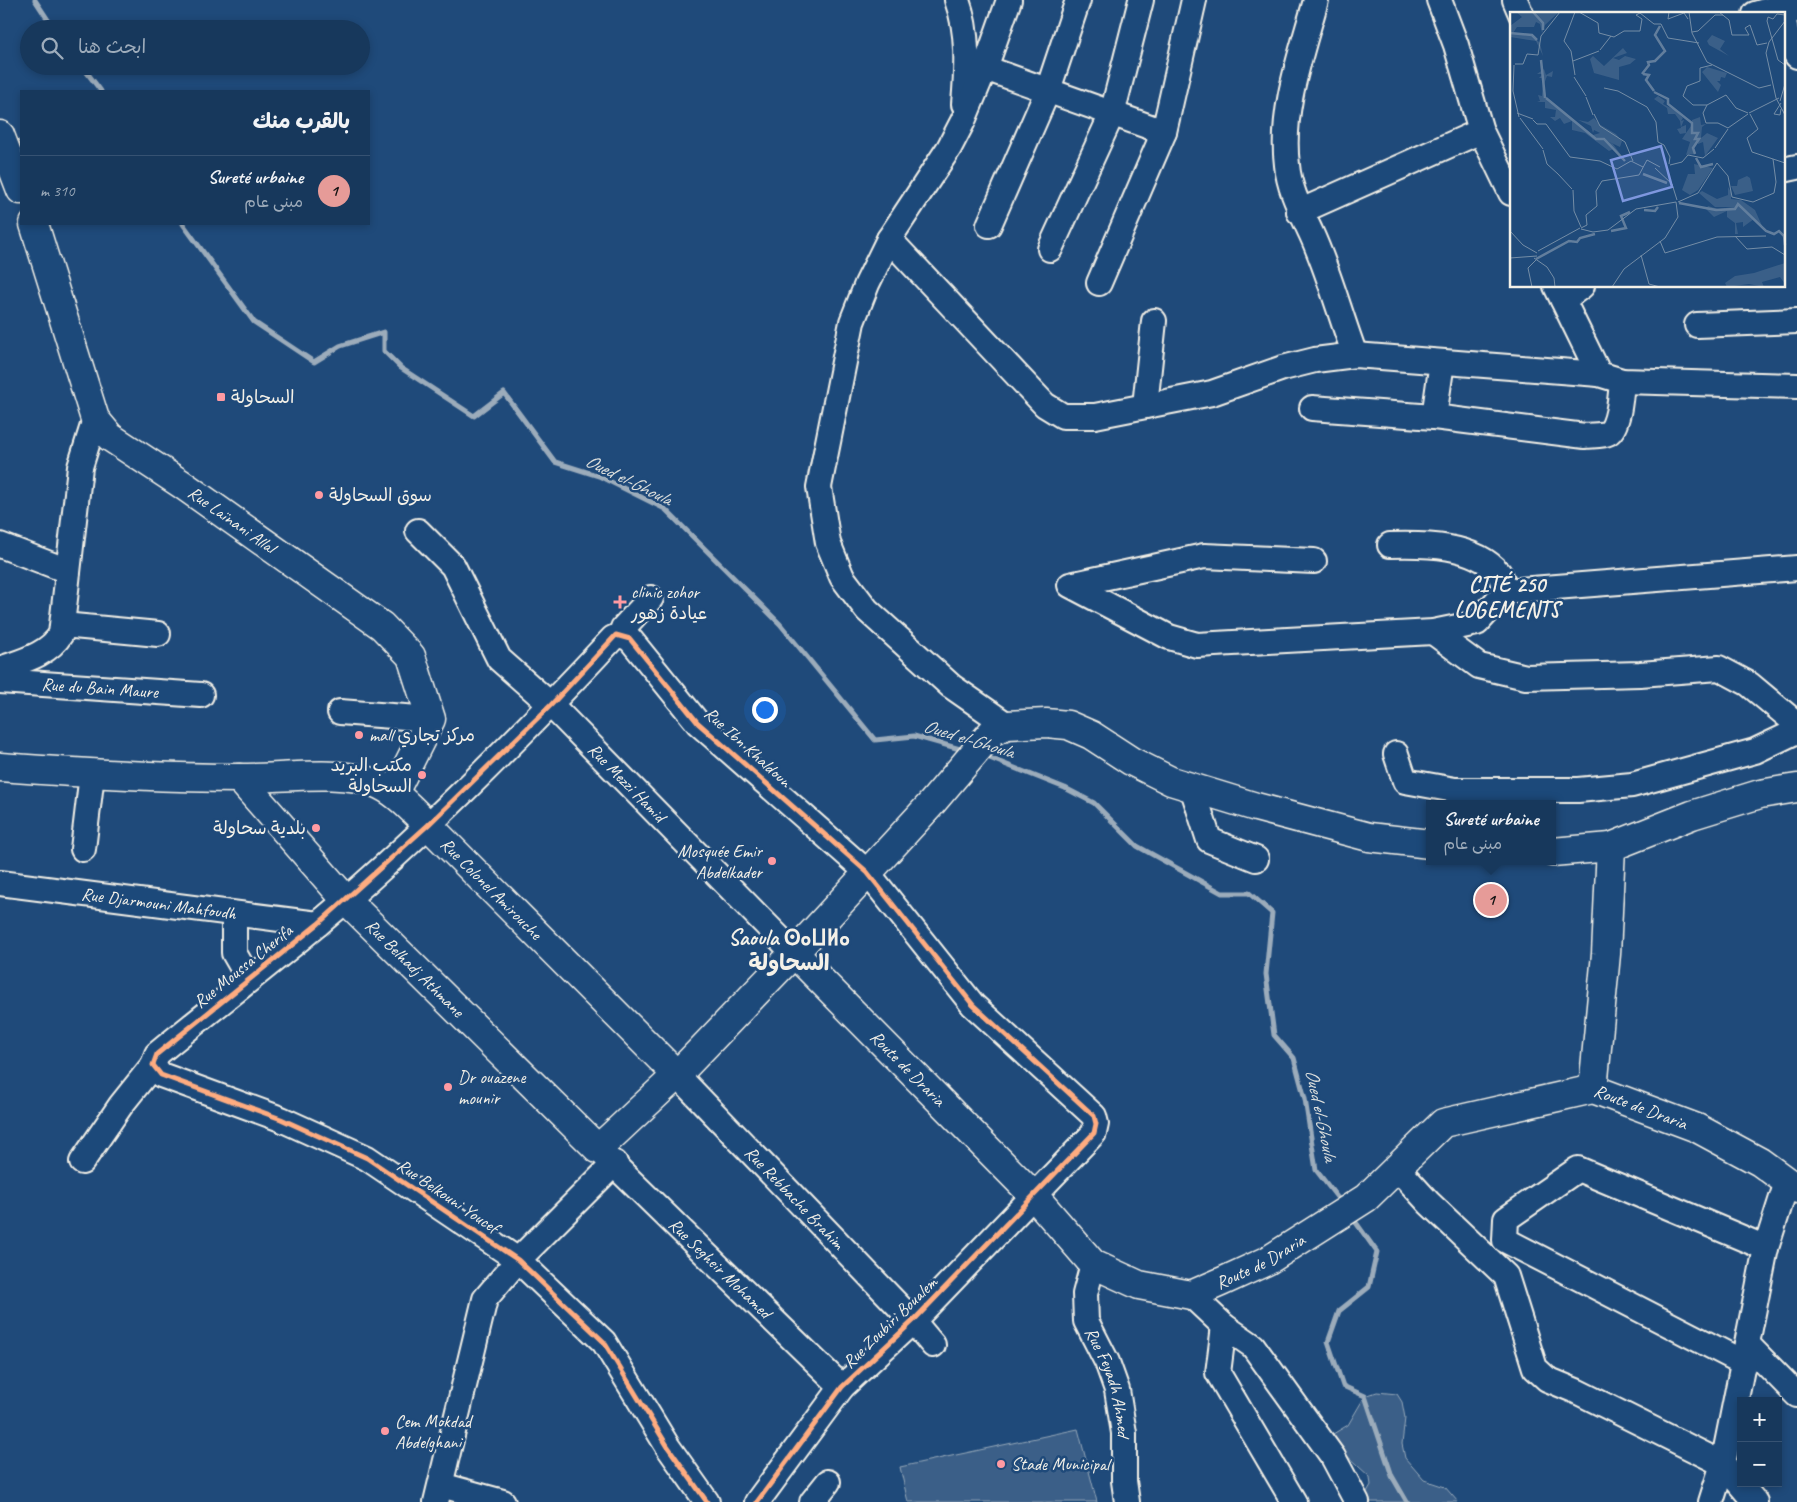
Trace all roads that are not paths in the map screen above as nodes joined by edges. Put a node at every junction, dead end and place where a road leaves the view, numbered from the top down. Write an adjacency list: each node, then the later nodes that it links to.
1 (956, 0): 15 (street)
2 (1009, 0): 12 (street)
3 (1078, 0): 13 (street)
4 (1141, 0): 14 (street)
5 (1194, 0): 17 (street)
6 (1316, 0): 23 (street)
7 (1439, 0): 16 (street)
8 (1515, 0): 10 (street)
9 (1786, 11): 11 (street)
10 (1520, 12)
11 (1797, 56)
12 (986, 68): 13 (street); 15 (street)
13 (1048, 90): 14 (street); 25 (street)
14 (1112, 114): 17 (street); 27 (street)
15 (963, 121): 26 (street)
16 (1480, 131): 22 (street); 23 (street)
17 (1164, 132): 28 (street)
18 (0, 135): 21 (main road)
19 (1797, 167): 20 (street)
20 (1784, 170)
21 (20, 187)
22 (1510, 191)
23 (1299, 212): 34 (street)
24 (34, 225): 42 (main road, Rue Laïnani Allal)
25 (990, 226)
26 (889, 239): 39 (street); 62 (street)
27 (1050, 249)
28 (1099, 283)
29 (1576, 288): 30 (street)
30 (1560, 293): 36 (street)
31 (1797, 320): 33 (street)
32 (1154, 321): 39 (street)
33 (1697, 325)
34 (1355, 355): 35 (street); 39 (street)
35 (1442, 362): 36 (street); 41 (street)
36 (1600, 374): 37 (street)
37 (1622, 381): 38 (street); 41 (street)
38 (1797, 386)
39 (1145, 406)
40 (1312, 408): 41 (street)
41 (1434, 418)
42 (95, 419): 48 (street); 60 (main road, Rue Laïnani Allal)
43 (418, 531): 58 (street, Rue Mezzi Hamid)
44 (0, 545): 48 (street)
45 (1390, 545): 49 (street)
46 (1314, 560): 52 (street)
47 (1797, 568): 49 (street)
48 (68, 571): 51 (street)
49 (1506, 591): 52 (street)
50 (651, 598): 54 (street)
51 (63, 625): 53 (street); 55 (street)
52 (1433, 632): 61 (street)
53 (158, 634)
54 (621, 635): 58 (street); 77 (street, Rue Ibn Khaldoun)
55 (0, 669)
56 (0, 681): 57 (street, Rue du Bain Maure)
57 (201, 694)
58 (551, 705): 71 (street, Rue Moussa Cherifa); 82 (street, Rue Mezzi Hamid)
59 (340, 712): 60 (street)
60 (430, 719): 70 (main road)
61 (1797, 724)
62 (1000, 728): 68 (main road); 77 (main road)
63 (1797, 731): 64 (street)
64 (1396, 754)
65 (0, 768): 66 (main road, Rue Colonel Amirouche)
66 (92, 774): 67 (main road, Rue Colonel Amirouche); 74 (street)
67 (239, 778): 70 (main road, Rue Colonel Amirouche); 79 (main road, Rue Belhadj Athmane)
68 (1192, 787): 72 (main road); 76 (street)
69 (1797, 788): 73 (main road)
70 (394, 794): 71 (main road, Rue Colonel Amirouche)
71 (428, 825): 79 (street, Rue Moussa Cherifa); 85 (main road, Rue Colonel Amirouche)
72 (1426, 844)
73 (1611, 847): 75 (main road); 86 (main road)
74 (84, 849)
75 (1556, 852)
76 (1256, 858)
77 (867, 872): 82 (main road); 91 (street, Rue Ibn Khaldoun)
78 (0, 884): 80 (street, Rue Djarmouni Mahfoudh)
79 (346, 900): 81 (street, Rue Moussa Cherifa); 87 (main road, Rue Belhadj Athmane)
80 (234, 914): 81 (street, Rue Djarmouni Mahfoudh); 83 (street)
81 (318, 924): 83 (street, Rue Moussa Cherifa)
82 (794, 953): 85 (main road); 91 (main road, Route de Draria)
83 (249, 979): 84 (street, Rue Moussa Cherifa)
84 (155, 1060): 88 (street, Rue Moussa Cherifa); 95 (street, Rue Belkouni Youcef)
85 (677, 1075): 87 (main road); 98 (street, Rue Rebbache Brahim)
86 (1593, 1089): 89 (main road, Route de Draria); 90 (main road, Route de Draria)
87 (606, 1156): 95 (street); 102 (street, Rue Segheir Mohamed)
88 (82, 1162)
89 (1398, 1169): 94 (street); 97 (main road, Route de Draria)
90 (1792, 1186): 93 (street)
91 (1035, 1197): 96 (main road, Route de Draria); 98 (street, Rue Zoubiri Boualem)
92 (1505, 1240): 93 (street); 94 (street); 101 (street)
93 (1766, 1248): 101 (street)
94 (1485, 1254): 104 (street)
95 (518, 1260): 106 (street); 109 (street, Rue Belkouni Youcef)
96 (1093, 1264): 97 (main road, Route de Draria); 111 (street, Rue Feyadh Ahmed)
97 (1191, 1294): 99 (street)
98 (913, 1320): 100 (street, Rue Rebbache Brahim); 102 (street, Rue Zoubiri Boualem)
99 (1224, 1326): 112 (street); 113 (street)
100 (933, 1345)
101 (1746, 1353): 103 (street); 104 (street)
102 (842, 1387): 110 (street, Rue Zoubiri Boualem)
103 (1797, 1395)
104 (1723, 1464): 114 (street); 115 (street)
105 (828, 1482): 107 (street)
106 (438, 1494): 108 (street)
107 (814, 1501)
108 (503, 1502)
109 (707, 1502)
110 (757, 1502)
111 (1127, 1502)
112 (1294, 1502)
113 (1357, 1502)
114 (1711, 1502)
115 (1755, 1502)

